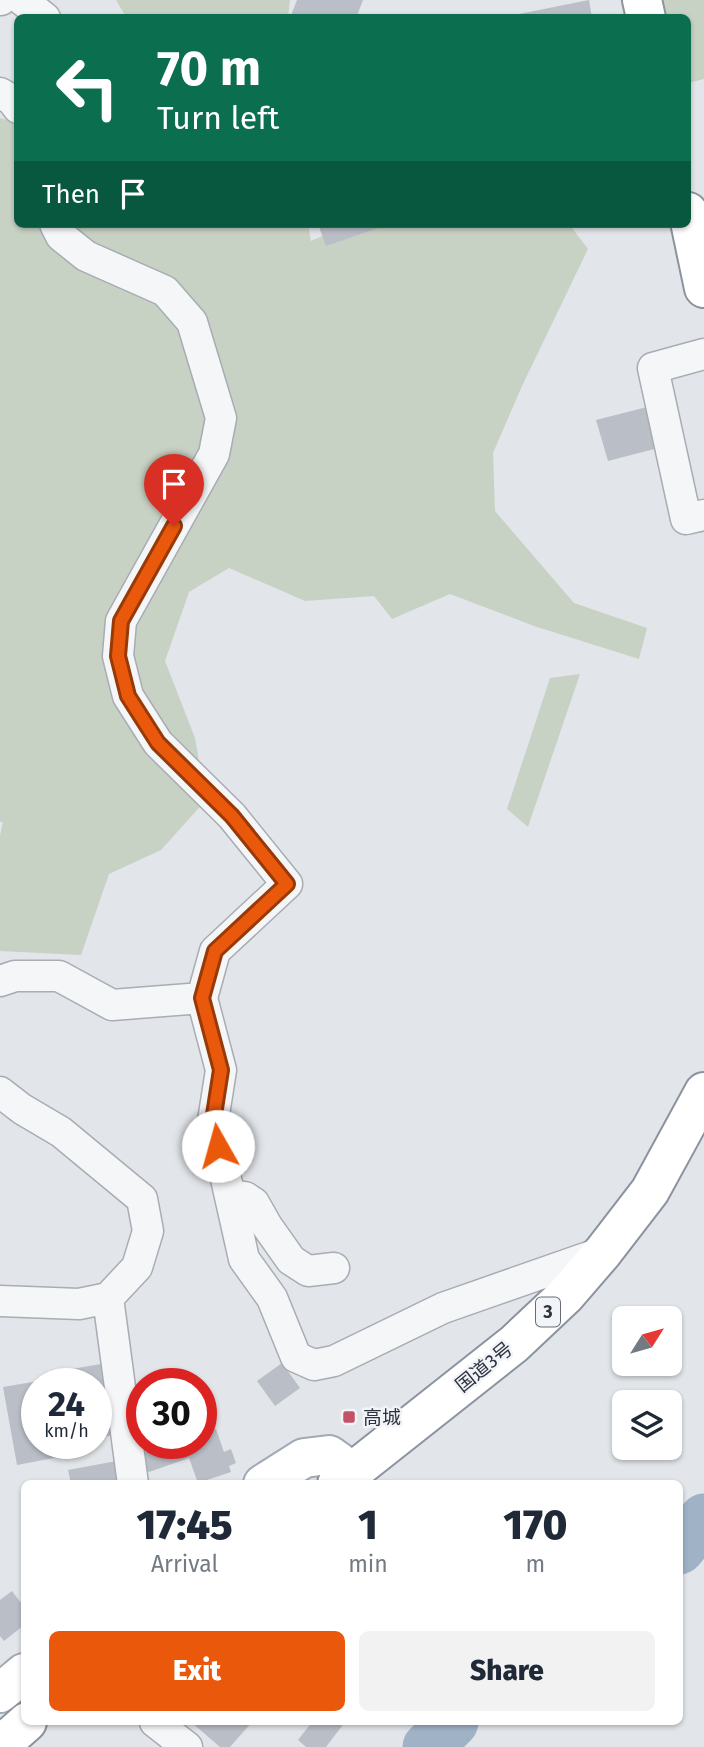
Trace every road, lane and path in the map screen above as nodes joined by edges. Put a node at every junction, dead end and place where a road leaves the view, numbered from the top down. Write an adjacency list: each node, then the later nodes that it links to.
1 (22, 0): 2 (street)
2 (40, 14)
3 (691, 226): 5 (main road)
4 (57, 228): 9 (street)
5 (704, 288)
6 (704, 354): 7 (street)
7 (704, 515)
8 (0, 981): 9 (street)
9 (202, 998): 12 (street)
10 (704, 1092): 13 (main road, 国道3号 / 3)
11 (0, 1093): 15 (street)
12 (230, 1195): 13 (street); 14 (street)
13 (603, 1252): 17 (main road, 国道3号 / 3)
14 (334, 1268)
15 (108, 1298): 16 (street); 18 (street)
16 (0, 1301)
17 (345, 1478): 19 (main road)
18 (132, 1480)
19 (269, 1480)
20 (21, 1676): 21 (main road)
21 (0, 1693)
22 (24, 1725): 24 (main road)
23 (159, 1725): 25 (street)
24 (0, 1746)
25 (187, 1747)

